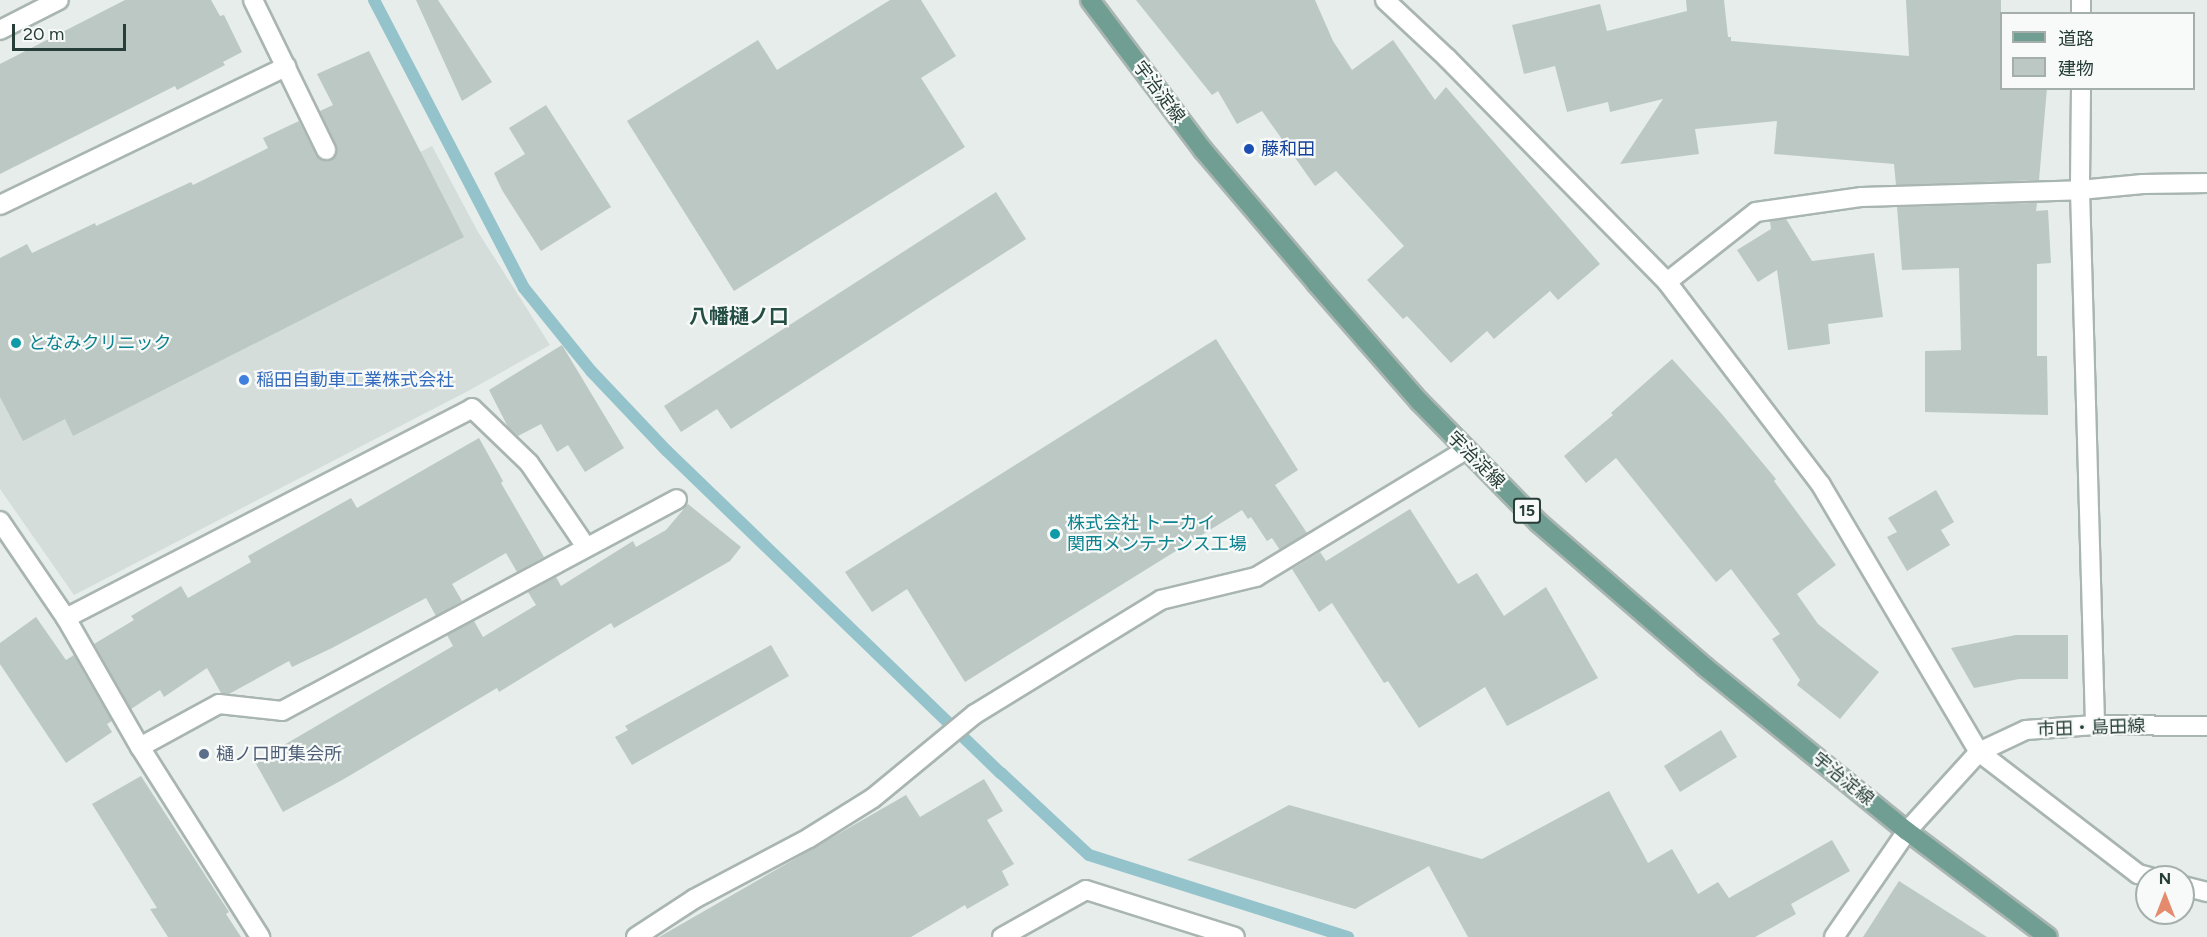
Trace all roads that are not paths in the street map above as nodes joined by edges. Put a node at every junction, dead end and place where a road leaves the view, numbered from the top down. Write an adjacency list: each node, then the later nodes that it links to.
1 (59, 0): 5 (street)
2 (253, 0): 6 (street)
3 (1090, 0): 13 (main road, 宇治淀線 / 15)
4 (1385, 0): 12 (street)
5 (0, 30)
6 (286, 67): 8 (street); 11 (street)
7 (2081, 90): 10 (street)
8 (326, 150)
9 (2207, 183): 10 (street)
10 (2080, 190): 12 (street); 18 (street)
11 (0, 205)
12 (1667, 282): 21 (street)
13 (1466, 450): 22 (main road, 宇治淀線 / 15); 25 (street)
14 (677, 499): 16 (street)
15 (0, 521): 17 (street)
16 (586, 547): 17 (street); 20 (street)
17 (66, 618): 20 (street)
18 (2095, 725): 19 (street, 市田・島田線); 21 (street, 市田・島田線)
19 (2207, 726)
20 (140, 747): 24 (street)
21 (1979, 752): 22 (street, 市田・島田線); 23 (street)
22 (1907, 831): 28 (street, 市田・島田線); 29 (main road, 宇治淀線 / 15)
23 (2135, 872)
24 (260, 937)
25 (636, 937)
26 (1002, 937): 27 (street)
27 (1235, 937)
28 (1834, 937)
29 (2048, 937)

